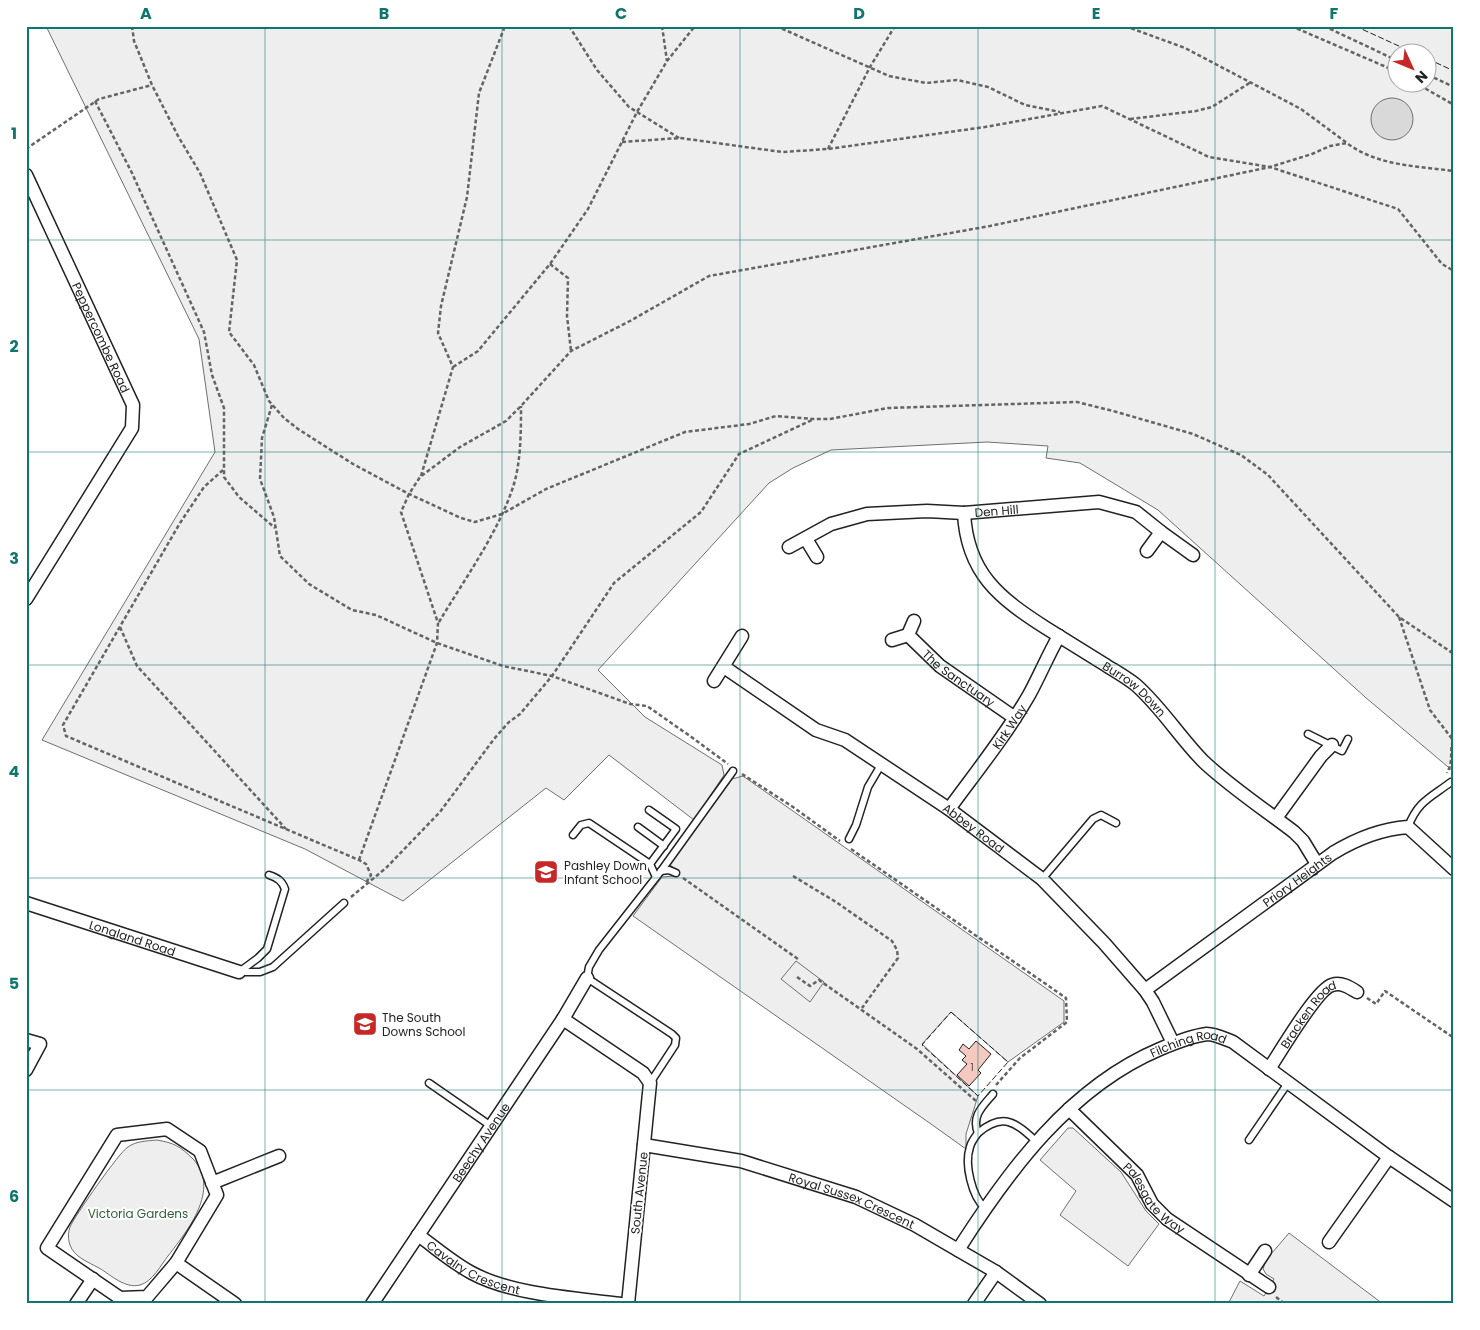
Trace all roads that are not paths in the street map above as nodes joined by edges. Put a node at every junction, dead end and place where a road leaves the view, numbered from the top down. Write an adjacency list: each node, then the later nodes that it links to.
1 (26, 175): 9 (street, Peppercombe Road)
2 (964, 513): 3 (street, Den Hill); 4 (street, Den Hill); 13 (street, Burrow Down)
3 (1160, 532): 6 (street); 7 (street, Den Hill)
4 (806, 539): 5 (street, Den Hill); 8 (street)
5 (788, 547)
6 (1147, 551)
7 (1193, 555)
8 (817, 557)
9 (26, 599)
10 (914, 620): 11 (street)
11 (908, 635): 14 (street); 17 (street, The Sanctuary)
12 (742, 636): 15 (street)
13 (1059, 636): 17 (street, Kirk Way); 26 (street, Burrow Down)
14 (892, 640)
15 (724, 667): 16 (street); 21 (street, Abbey Road)
16 (714, 681)
17 (1015, 718): 24 (street, Kirk Way)
18 (1308, 734): 20 (lane)
19 (1348, 739): 20 (lane)
20 (1332, 745): 26 (street)
21 (881, 766): 24 (street, Abbey Road); 31 (lane)
22 (733, 771): 36 (lane)
23 (1451, 782): 29 (lane)
24 (948, 809): 40 (street, Abbey Road)
25 (649, 810): 32 (lane)
26 (1276, 818): 34 (street, Burrow Down)
27 (1116, 823): 40 (lane)
28 (638, 827): 32 (lane)
29 (1408, 827): 34 (street, Priory Heights); 35 (street)
30 (573, 835): 33 (lane)
31 (850, 839)
32 (664, 846): 33 (lane)
33 (650, 864): 39 (lane)
34 (1318, 864): 45 (street, Priory Heights)
35 (1454, 869)
36 (661, 871): 37 (lane); 39 (lane)
37 (676, 873)
38 (269, 876): 43 (lane)
39 (656, 877): 44 (lane)
40 (1042, 879): 45 (street, Abbey Road)
41 (344, 903): 43 (lane)
42 (26, 904): 43 (street, Longland Road)
43 (239, 972)
44 (587, 978): 47 (street, Beechy Avenue); 53 (lane)
45 (1145, 990): 49 (street, Abbey Road)
46 (1357, 992): 51 (street, Bracken Road)
47 (563, 1019): 53 (street); 57 (street, Beechy Avenue)
48 (26, 1040): 50 (street)
49 (1173, 1043): 51 (street, Filching Road); 56 (street, Filching Road)
50 (26, 1070)
51 (1269, 1070): 54 (street, Filching Road)
52 (429, 1083): 57 (lane)
53 (650, 1083): 61 (street, South Avenue)
54 (1288, 1083): 59 (lane); 63 (street, Filching Road)
55 (994, 1094): 58 (lane)
56 (1069, 1109): 60 (street, Filching Road); 73 (street, Palesgate Way)
57 (491, 1126): 67 (street, Beechy Avenue)
58 (978, 1133): 60 (lane); 66 (lane)
59 (1249, 1140)
60 (1038, 1143): 66 (street, Filching Road)
61 (644, 1145): 69 (street, Royal Sussex Crescent); 80 (street, South Avenue)
62 (278, 1156): 64 (street)
63 (1390, 1157): 65 (street, Filching Road); 68 (street)
64 (212, 1183): 71 (street); 74 (street)
65 (1454, 1201)
66 (985, 1208): 69 (street, Filching Road)
67 (418, 1236): 78 (street, Beechy Avenue); 79 (street, Cavalry Crescent)
68 (1329, 1242)
69 (958, 1250): 72 (street, Royal Sussex Crescent)
70 (1265, 1251): 73 (street)
71 (176, 1263): 74 (street); 77 (street)
72 (996, 1272): 81 (street); 82 (street, Royal Sussex Crescent)
73 (1249, 1275): 75 (street, Palesgate Way)
74 (93, 1278): 76 (street)
75 (1269, 1288)
76 (76, 1304)
77 (235, 1304)
78 (372, 1304)
79 (622, 1304)
80 (628, 1304)
81 (974, 1304)
82 (1040, 1304)

